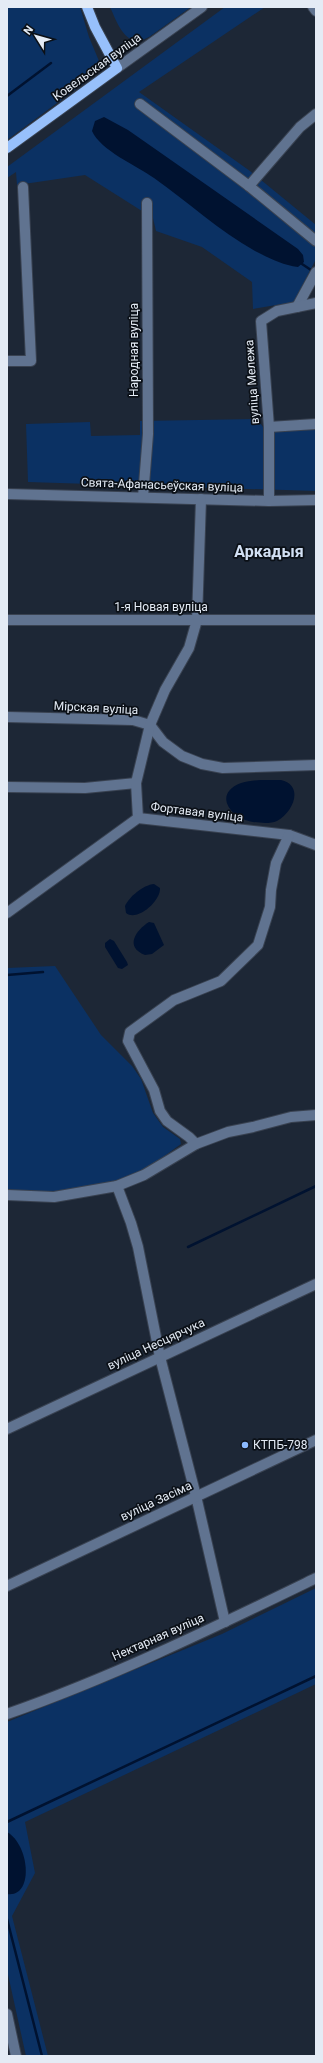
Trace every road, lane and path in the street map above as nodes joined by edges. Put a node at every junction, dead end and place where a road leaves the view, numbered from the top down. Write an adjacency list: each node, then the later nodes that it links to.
1 (87, 7): 5 (main road)
2 (202, 7): 5 (street, Ковельская вуліца)
3 (313, 7): 4 (street)
4 (316, 12)
5 (117, 68): 8 (main road, Ковельская вуліца)
6 (140, 104): 9 (street)
7 (316, 114): 9 (street)
8 (7, 148)
9 (249, 186): 12 (street)
10 (23, 187): 16 (street)
11 (147, 203): 20 (street, Народная вуліца)
12 (316, 241)
13 (316, 272): 15 (street)
14 (316, 303): 15 (street, вуліца Мележа)
15 (297, 307): 18 (street, вуліца Мележа)
16 (7, 361)
17 (316, 424): 18 (street)
18 (269, 426): 23 (street, вуліца Мележа)
19 (7, 494): 20 (street, Свята-Афанасьеўская вуліца)
20 (143, 497): 21 (street, Свята-Афанасьеўская вуліца)
21 (201, 499): 23 (street, Свята-Афанасьеўская вуліца); 25 (street)
22 (316, 500): 23 (street, Свята-Афанасьеўская вуліца)
23 (269, 501)
24 (7, 620): 25 (street, 1-я Новая вуліца)
25 (197, 620): 26 (street, 1-я Новая вуліца); 28 (street)
26 (316, 620)
27 (7, 717): 28 (street, Мірская вуліца)
28 (150, 725): 29 (street, Мірская вуліца); 30 (street)
29 (314, 765)
30 (136, 783): 31 (street); 32 (street)
31 (7, 787)
32 (138, 818): 33 (street, Фортавая вуліца); 35 (street, Фортавая вуліца)
33 (289, 835): 34 (street, Фортавая вуліца); 37 (street)
34 (316, 845)
35 (7, 913)
36 (316, 1115): 37 (street)
37 (196, 1144): 38 (street)
38 (117, 1186): 39 (street); 41 (street)
39 (7, 1195)
40 (316, 1284): 41 (street, вуліца Несцярчука)
41 (160, 1357): 42 (street, вуліца Несцярчука); 44 (street)
42 (7, 1429)
43 (316, 1440): 44 (street, вуліца Засіма)
44 (196, 1496): 46 (street, вуліца Засіма); 47 (street)
45 (316, 1578): 47 (street, Нектарная вуліца)
46 (7, 1586)
47 (225, 1622): 48 (street, Нектарная вуліца)
48 (7, 1714)
49 (7, 2014): 50 (street)
50 (16, 2056)

